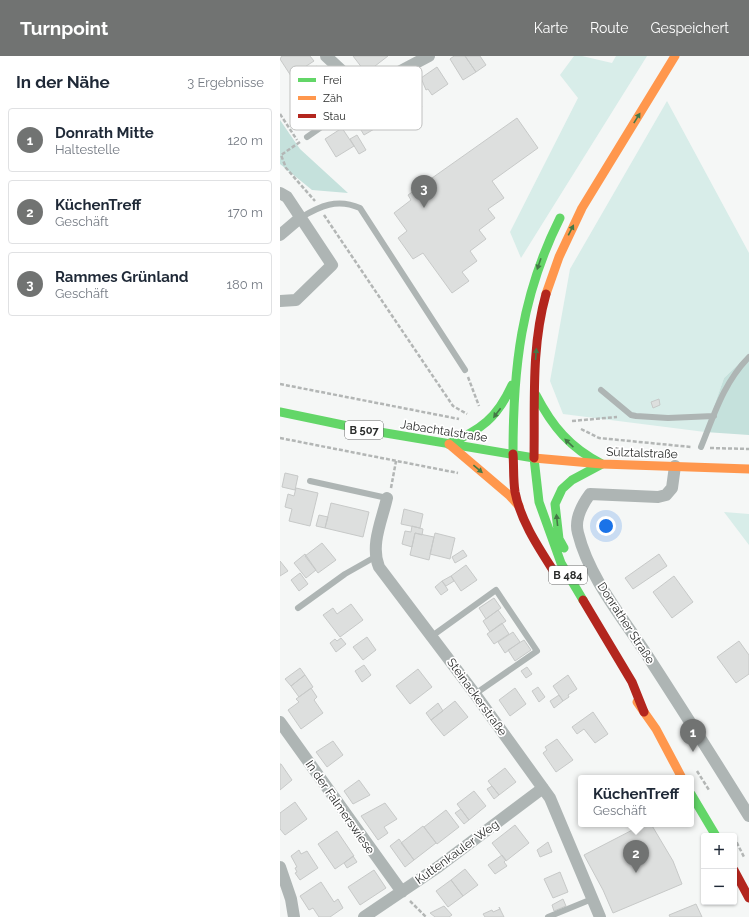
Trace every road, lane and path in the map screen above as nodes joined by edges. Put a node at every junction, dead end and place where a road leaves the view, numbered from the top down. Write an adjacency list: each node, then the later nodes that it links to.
1 (326, 56): 4 (street)
2 (429, 56): 5 (street)
3 (675, 56): 24 (main road, one-way to 3)
4 (337, 66)
5 (410, 66)
6 (280, 114): 7 (path)
7 (290, 129)
8 (290, 130): 11 (path)
9 (317, 130): 10 (lane)
10 (307, 137): 11 (path)
11 (299, 143): 12 (path)
12 (280, 155): 14 (path)
13 (280, 193): 16 (street)
14 (319, 206): 16 (lane); 20 (lane); 26 (path)
15 (566, 208): 21 (main road, one-way to 21)
16 (300, 218): 17 (street); 18 (street)
17 (280, 235)
18 (280, 301)
19 (749, 357): 29 (lane)
20 (465, 370): 27 (path)
21 (514, 378): 30 (main road, one-way to 30); 37 (main road)
22 (280, 384): 26 (path)
23 (601, 390): 28 (lane)
24 (535, 394): 38 (main road); 40 (main road, one-way to 24)
25 (280, 412): 34 (main road, Jabachtalstraße / B 507)
26 (467, 414): 27 (path)
27 (480, 414): 30 (path)
28 (631, 415): 29 (lane); 31 (path)
29 (714, 416): 35 (lane)
30 (491, 420): 34 (main road)
31 (573, 425)
32 (580, 428): 35 (path)
33 (280, 438): 39 (path)
34 (448, 444): 37 (main road, Jabachtalstraße / B 507); 46 (main road, one-way to 46)
35 (701, 447): 36 (path)
36 (749, 449)
37 (513, 454): 38 (main road, Jabachtalstraße / B 507); 46 (main road, B 484)
38 (534, 458): 40 (main road, Sülztalstraße); 50 (main road, B 484)
39 (396, 461): 43 (path); 45 (path)
40 (602, 464): 41 (main road, Sülztalstraße); 50 (main road, one-way to 40)
41 (675, 466): 42 (main road, Sülztalstraße); 57 (street, Donrather Straße)
42 (749, 469)
43 (464, 477)
44 (310, 481): 45 (lane)
45 (387, 498): 47 (street)
46 (519, 506): 52 (main road, B 484)
47 (375, 558): 48 (lane); 49 (street, Steinackerstraße)
48 (298, 608)
49 (432, 636): 51 (street, Steinackerstraße); 51 (lane)
50 (632, 682): 52 (main road, B 484)
51 (475, 694): 55 (street, Steinackerstraße)
52 (644, 712): 54 (main road, B 484)
53 (280, 722): 63 (street, In der Falmerswiese)
54 (680, 775)
55 (543, 788): 63 (street, Kuttenkauler Weg); 65 (street, Steinackerstraße)
56 (694, 799): 58 (main road)
57 (749, 816)
58 (714, 833)
59 (737, 843): 60 (path)
60 (748, 863)
61 (280, 867): 67 (street)
62 (737, 876): 64 (main road)
63 (402, 892): 66 (street, Kuttenkauler Weg); 68 (path)
64 (749, 898)
65 (592, 899): 69 (lane); 70 (street, Steinackerstraße)
66 (368, 916)
67 (294, 917)
68 (426, 917)
69 (548, 917)
70 (600, 917)

